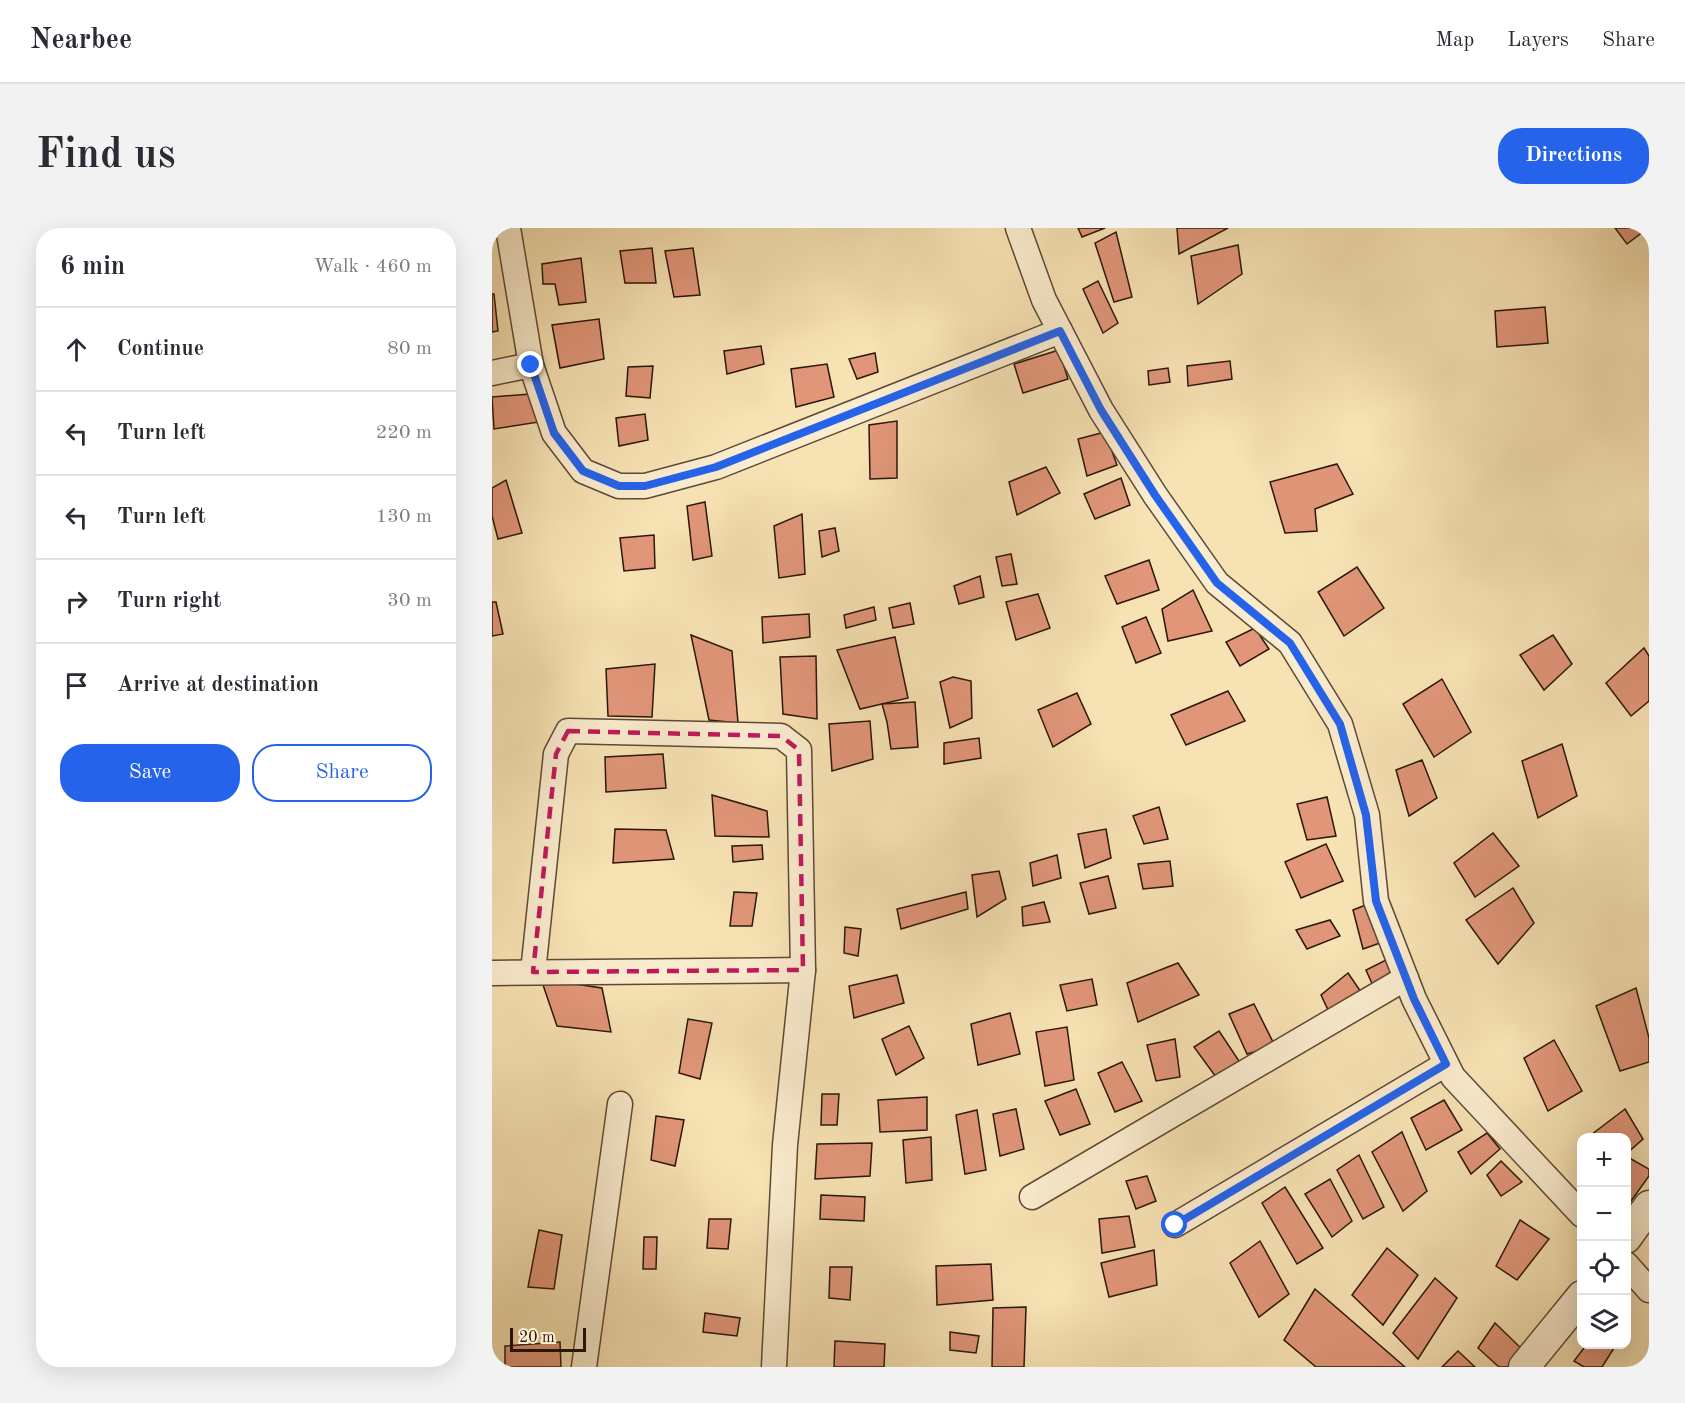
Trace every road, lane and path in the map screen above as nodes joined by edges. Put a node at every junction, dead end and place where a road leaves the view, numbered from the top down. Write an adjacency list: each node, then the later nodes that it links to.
1 (508, 228): 4 (street)
2 (1018, 228): 3 (street)
3 (1060, 331): 4 (street); 9 (street)
4 (531, 365): 5 (street)
5 (492, 373)
6 (803, 970): 7 (street); 7 (street); 21 (street)
7 (533, 972): 8 (street)
8 (492, 973)
9 (1406, 978): 10 (street); 12 (street)
10 (1446, 1064): 14 (street); 15 (street)
11 (620, 1104): 20 (street)
12 (1032, 1197)
13 (1649, 1206): 16 (street)
14 (1577, 1211)
15 (1175, 1225)
16 (1631, 1231)
17 (1631, 1270): 18 (street)
18 (1649, 1290)
19 (1577, 1301): 22 (street)
20 (584, 1367)
21 (774, 1367)
22 (1524, 1367)

